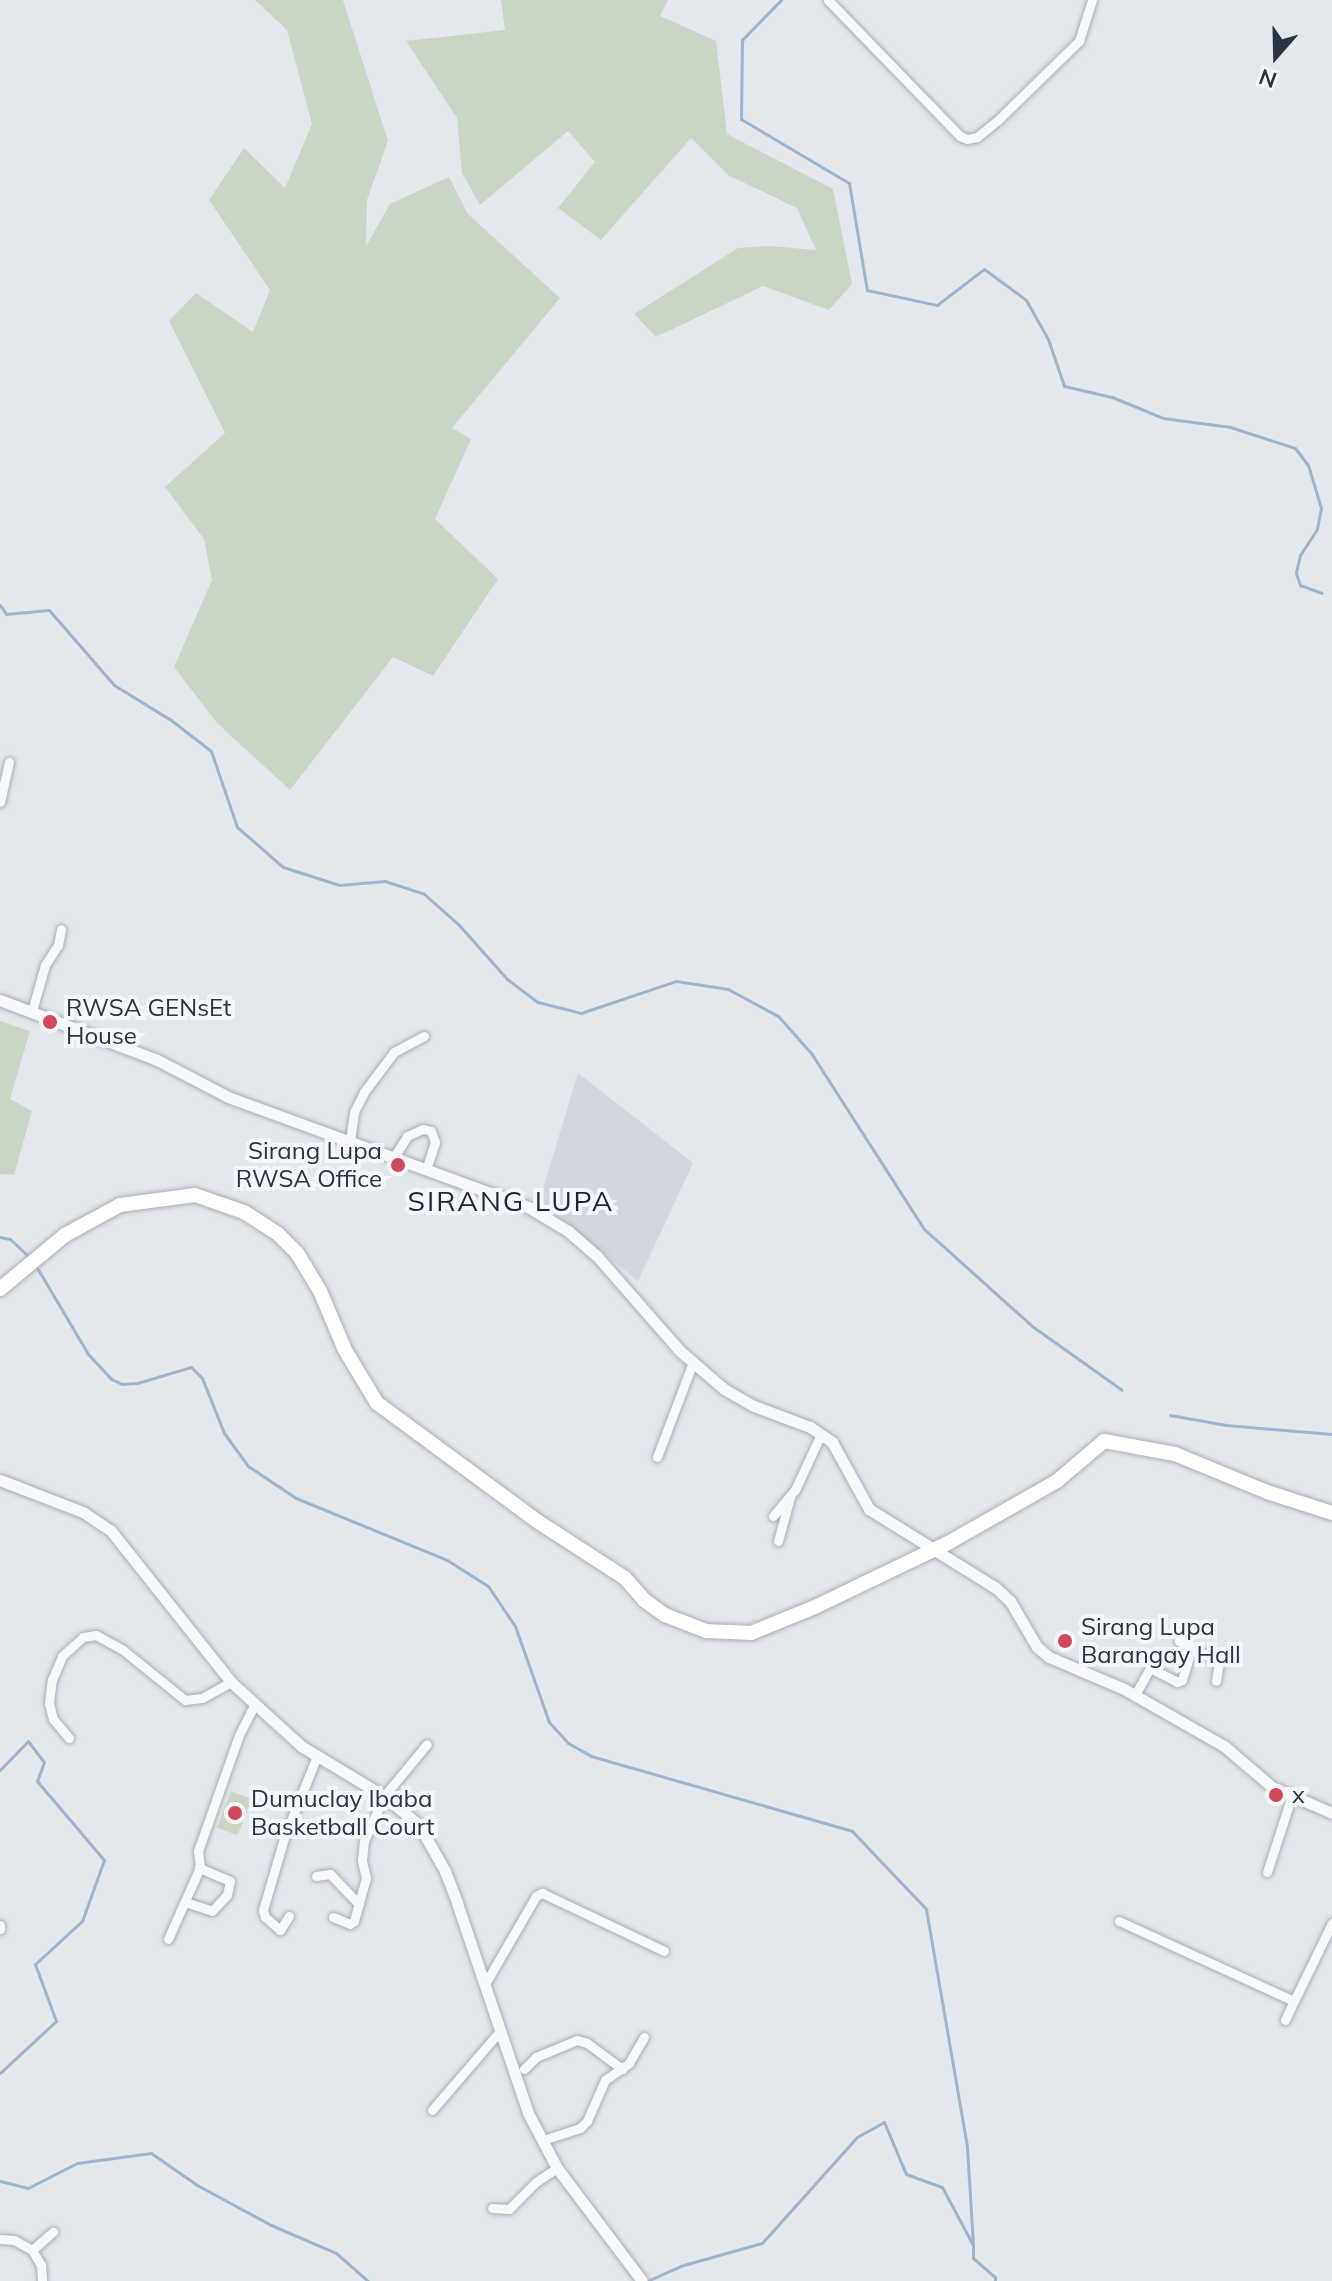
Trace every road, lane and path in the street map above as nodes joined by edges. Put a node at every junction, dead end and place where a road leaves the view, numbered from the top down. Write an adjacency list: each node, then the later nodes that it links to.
1 (828, 0): 2 (street)
2 (1092, 0)
3 (9, 762): 4 (street)
4 (0, 802)
5 (61, 929): 7 (street)
6 (0, 1000): 7 (street)
7 (32, 1011): 9 (street)
8 (424, 1036): 9 (street)
9 (350, 1141): 10 (street)
10 (394, 1157): 11 (street); 11 (street)
11 (426, 1170): 13 (street)
12 (2, 1288): 21 (main road)
13 (693, 1362): 14 (street); 15 (street)
14 (821, 1434): 17 (street); 21 (street)
15 (657, 1457)
16 (0, 1480): 25 (street)
17 (790, 1497): 19 (street); 20 (street)
18 (1332, 1513): 21 (main road)
19 (773, 1516)
20 (778, 1541)
21 (935, 1550): 26 (street)
22 (1179, 1641): 23 (street)
23 (1192, 1648): 24 (street); 26 (street)
24 (1216, 1681)
25 (231, 1682): 27 (street); 28 (street)
26 (1135, 1695): 32 (street)
27 (255, 1704): 30 (street); 34 (street)
28 (69, 1738)
29 (427, 1744): 31 (street)
30 (317, 1756): 31 (street); 39 (street)
31 (384, 1796): 38 (street); 45 (street)
32 (1291, 1798): 33 (street); 35 (street)
33 (1332, 1813)
34 (199, 1868): 37 (street); 37 (street)
35 (1267, 1872)
36 (316, 1876): 38 (street)
37 (185, 1902): 43 (street)
38 (358, 1903): 40 (street)
39 (289, 1916)
40 (333, 1917)
41 (1119, 1921): 46 (street)
42 (1332, 1923): 46 (street)
43 (168, 1939)
44 (664, 1951): 45 (street)
45 (485, 1984): 48 (street)
46 (1294, 2001): 47 (street)
47 (1285, 2020)
48 (500, 2031): 52 (street); 53 (street)
49 (644, 2037): 51 (street)
50 (524, 2069): 51 (street)
51 (622, 2069): 53 (street)
52 (432, 2110)
53 (543, 2140): 54 (street)
54 (557, 2168): 55 (street); 60 (street)
55 (492, 2208)
56 (53, 2232): 58 (street)
57 (0, 2239): 58 (street)
58 (32, 2250): 59 (street)
59 (42, 2281)
60 (642, 2281)

